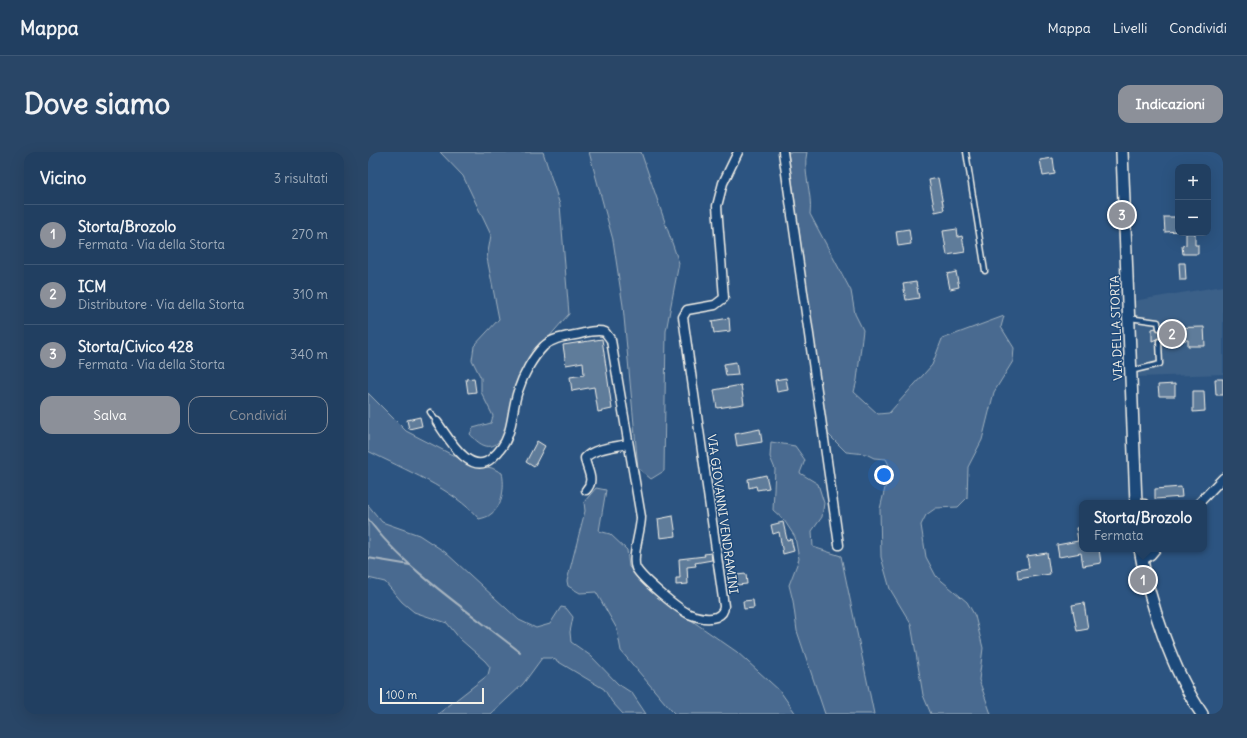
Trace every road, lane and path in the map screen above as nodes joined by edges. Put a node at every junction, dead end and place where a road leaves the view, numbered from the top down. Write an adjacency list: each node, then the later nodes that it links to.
1 (738, 152): 12 (street, VIA GIOVANNI VENDRAMINI)
2 (783, 152): 17 (street)
3 (966, 152): 5 (lane)
4 (1122, 152): 6 (main road, VIA DELLA STORTA)
5 (985, 271)
6 (1129, 318): 7 (lane); 9 (main road, VIA DELLA STORTA)
7 (1159, 328)
8 (1159, 341): 9 (lane)
9 (1131, 371): 15 (main road, VIA DELLA STORTA)
10 (430, 412): 11 (lane)
11 (437, 422): 12 (street, VIA GIOVANNI VENDRAMINI)
12 (628, 444): 14 (street)
13 (1223, 478): 16 (street)
14 (586, 490)
15 (1139, 500)
16 (1202, 500)
17 (839, 545)
18 (1140, 552): 20 (main road)
19 (1154, 552): 20 (street)
20 (1142, 561): 21 (main road)
21 (1202, 714)

